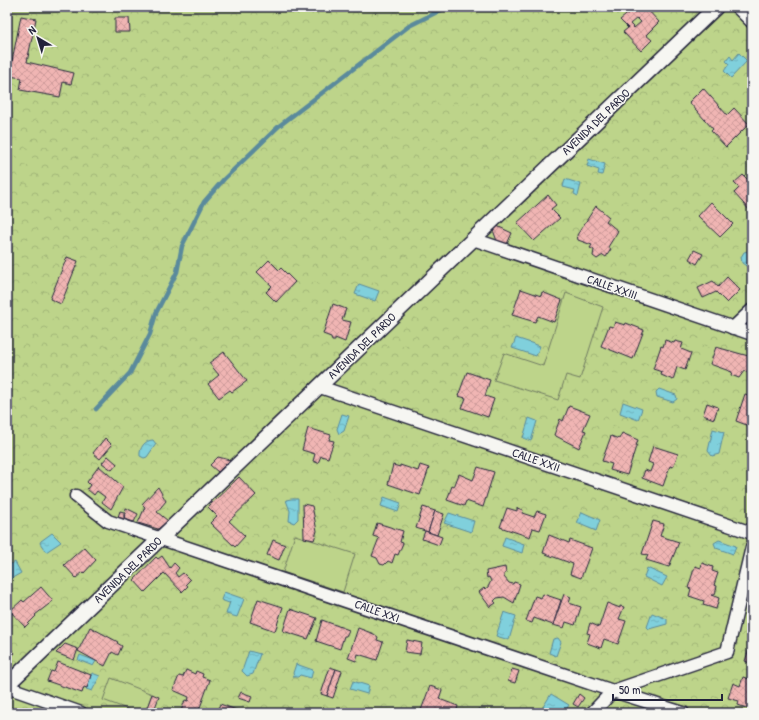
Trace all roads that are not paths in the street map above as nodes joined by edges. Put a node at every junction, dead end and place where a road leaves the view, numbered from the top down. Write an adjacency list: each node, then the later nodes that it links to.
1 (716, 7): 4 (street, AVENIDA DEL PARDO)
2 (737, 7): 3 (street)
3 (752, 22)
4 (473, 239): 6 (street, CALLE XXIII); 8 (street, AVENIDA DEL PARDO)
5 (752, 310): 6 (street)
6 (733, 328): 7 (street, CALLE XXIII)
7 (752, 334)
8 (320, 387): 10 (street, CALLE XXII); 11 (street, AVENIDA DEL PARDO)
9 (76, 496): 11 (street, CALLE XXI)
10 (752, 533)
11 (162, 538): 13 (street, AVENIDA DEL PARDO); 14 (street, CALLE XXI)
12 (752, 547): 14 (street)
13 (7, 686): 15 (street)
14 (613, 691): 16 (street); 17 (street, CALLE XXI)
15 (81, 713)
16 (592, 713)
17 (683, 713)

